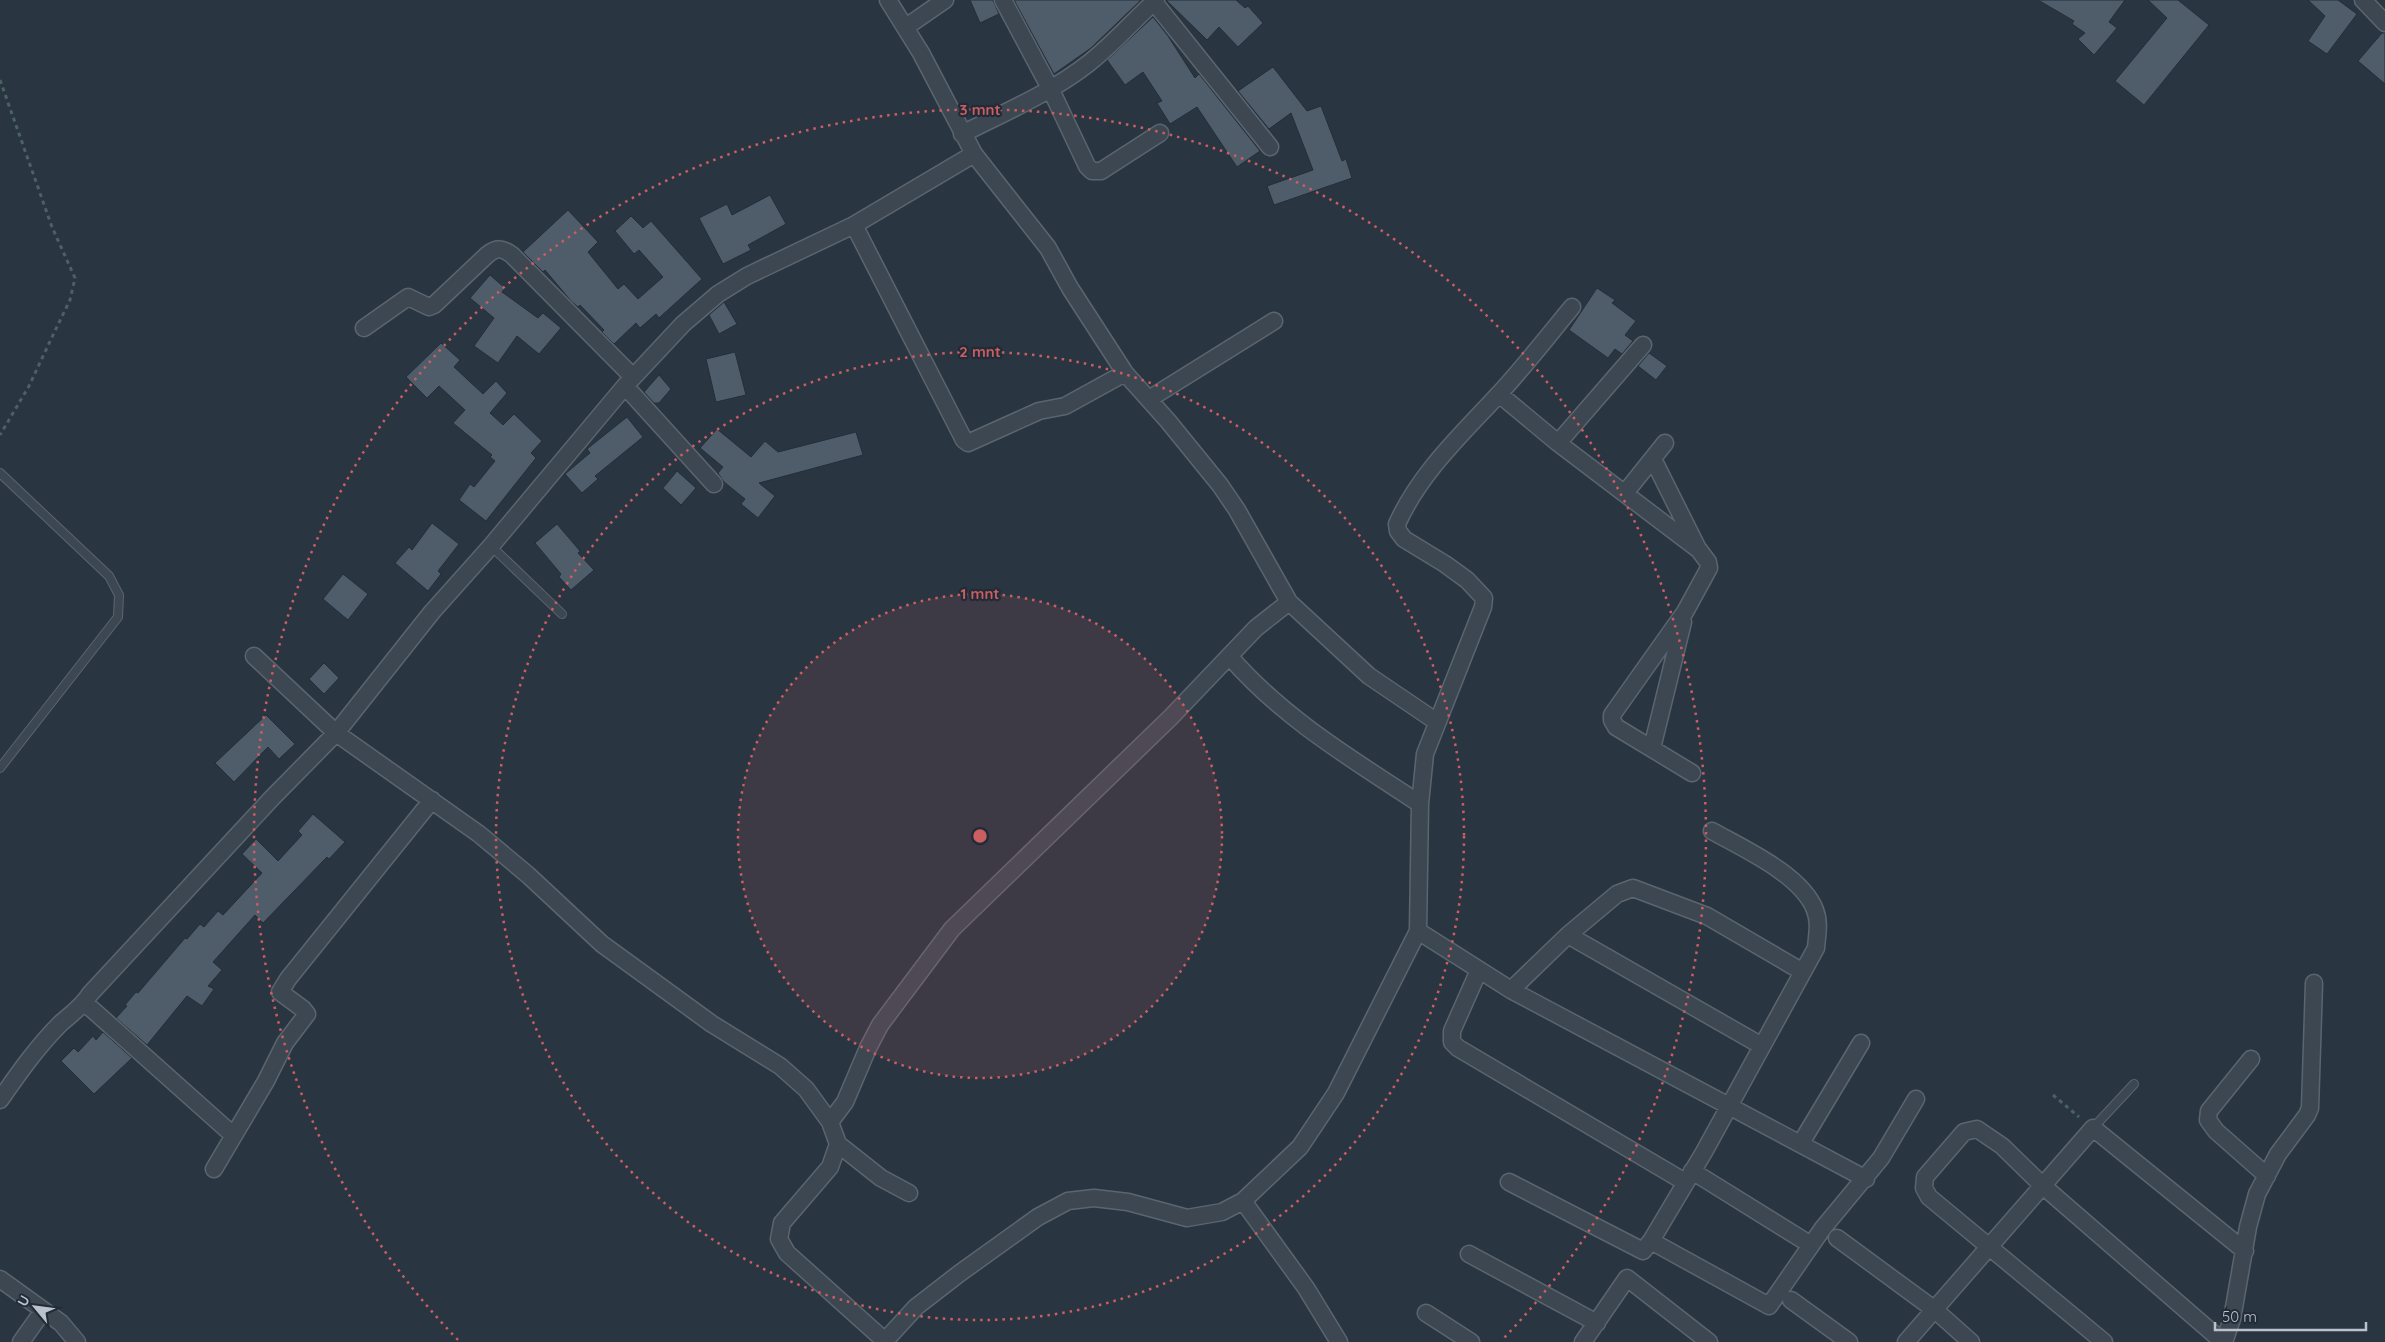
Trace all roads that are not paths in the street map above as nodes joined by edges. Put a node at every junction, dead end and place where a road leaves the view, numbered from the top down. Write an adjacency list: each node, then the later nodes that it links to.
1 (888, 0): 7 (street)
2 (945, 0): 7 (street)
3 (1003, 0): 8 (street)
4 (2363, 0): 6 (street)
5 (1155, 1): 8 (street); 11 (street)
6 (2385, 23)
7 (906, 27): 10 (street)
8 (1051, 90): 9 (street); 10 (street)
9 (1160, 133)
10 (962, 134): 12 (street)
11 (1270, 147)
12 (974, 154): 13 (street); 18 (street)
13 (854, 225): 18 (street); 19 (street)
14 (1572, 307): 20 (street)
15 (1274, 321): 21 (street)
16 (364, 328): 19 (street)
17 (1642, 345): 22 (street)
18 (1125, 372): 21 (street)
19 (629, 382): 26 (street); 28 (street)
20 (1499, 394): 22 (street); 35 (street)
21 (1149, 399): 30 (street)
22 (1558, 443): 27 (street)
23 (1665, 443): 24 (street)
24 (1653, 459): 27 (street); 29 (street)
25 (0, 473): 38 (lane)
26 (714, 484)
27 (1625, 493): 29 (street)
28 (491, 546): 32 (lane); 36 (street)
29 (1699, 550): 31 (street)
30 (1289, 602): 34 (street); 35 (street)
31 (1685, 612): 37 (street); 37 (street)
32 (562, 614)
33 (254, 656): 36 (street)
34 (1230, 657): 41 (street); 57 (street)
35 (1437, 722): 41 (street)
36 (336, 733): 40 (street); 49 (street)
37 (1652, 748): 39 (street)
38 (0, 768)
39 (1692, 773)
40 (432, 800): 57 (street); 59 (street)
41 (1420, 804): 43 (street)
42 (1712, 831): 46 (street)
43 (1418, 930): 45 (street); 69 (street)
44 (1568, 935): 46 (street); 48 (street); 51 (street)
45 (1479, 970): 48 (street); 64 (street)
46 (1803, 972): 51 (street)
47 (2314, 983): 63 (street)
48 (1511, 990): 56 (street)
49 (85, 1004): 55 (street); 59 (street)
50 (1861, 1044): 60 (street)
51 (1762, 1046): 56 (street)
52 (2251, 1059): 63 (street)
53 (2134, 1084): 58 (lane)
54 (1916, 1099): 65 (street)
55 (0, 1100)
56 (1730, 1105): 60 (street); 64 (street)
57 (830, 1122): 61 (street)
58 (2094, 1128): 67 (street); 74 (street)
59 (232, 1135): 62 (street)
60 (1801, 1143): 65 (street)
61 (838, 1144): 68 (street); 84 (street)
62 (214, 1170)
63 (2267, 1176): 74 (street)
64 (1689, 1177): 71 (street); 72 (street)
65 (1866, 1179): 72 (street)
66 (1509, 1182): 71 (street)
67 (2043, 1186): 73 (street); 73 (street); 93 (street)
68 (909, 1193)
69 (1243, 1201): 84 (street); 85 (street)
70 (1837, 1238): 78 (street)
71 (1651, 1241): 72 (street)
72 (1811, 1245)
73 (1991, 1247): 78 (street); 92 (street)
74 (2245, 1251): 93 (street)
75 (1469, 1254): 81 (street)
76 (0, 1279): 79 (street)
77 (1791, 1300): 89 (street)
78 (1935, 1310): 90 (street); 91 (street)
79 (43, 1311): 82 (street); 83 (street)
80 (1426, 1313): 86 (street)
81 (1597, 1323): 87 (street); 88 (street)
82 (21, 1342)
83 (77, 1342)
84 (885, 1342)
85 (1339, 1342)
86 (1471, 1342)
87 (1583, 1342)
88 (1709, 1342)
89 (1849, 1342)
90 (1906, 1342)
91 (1971, 1342)
92 (2104, 1342)
93 (2224, 1342)

